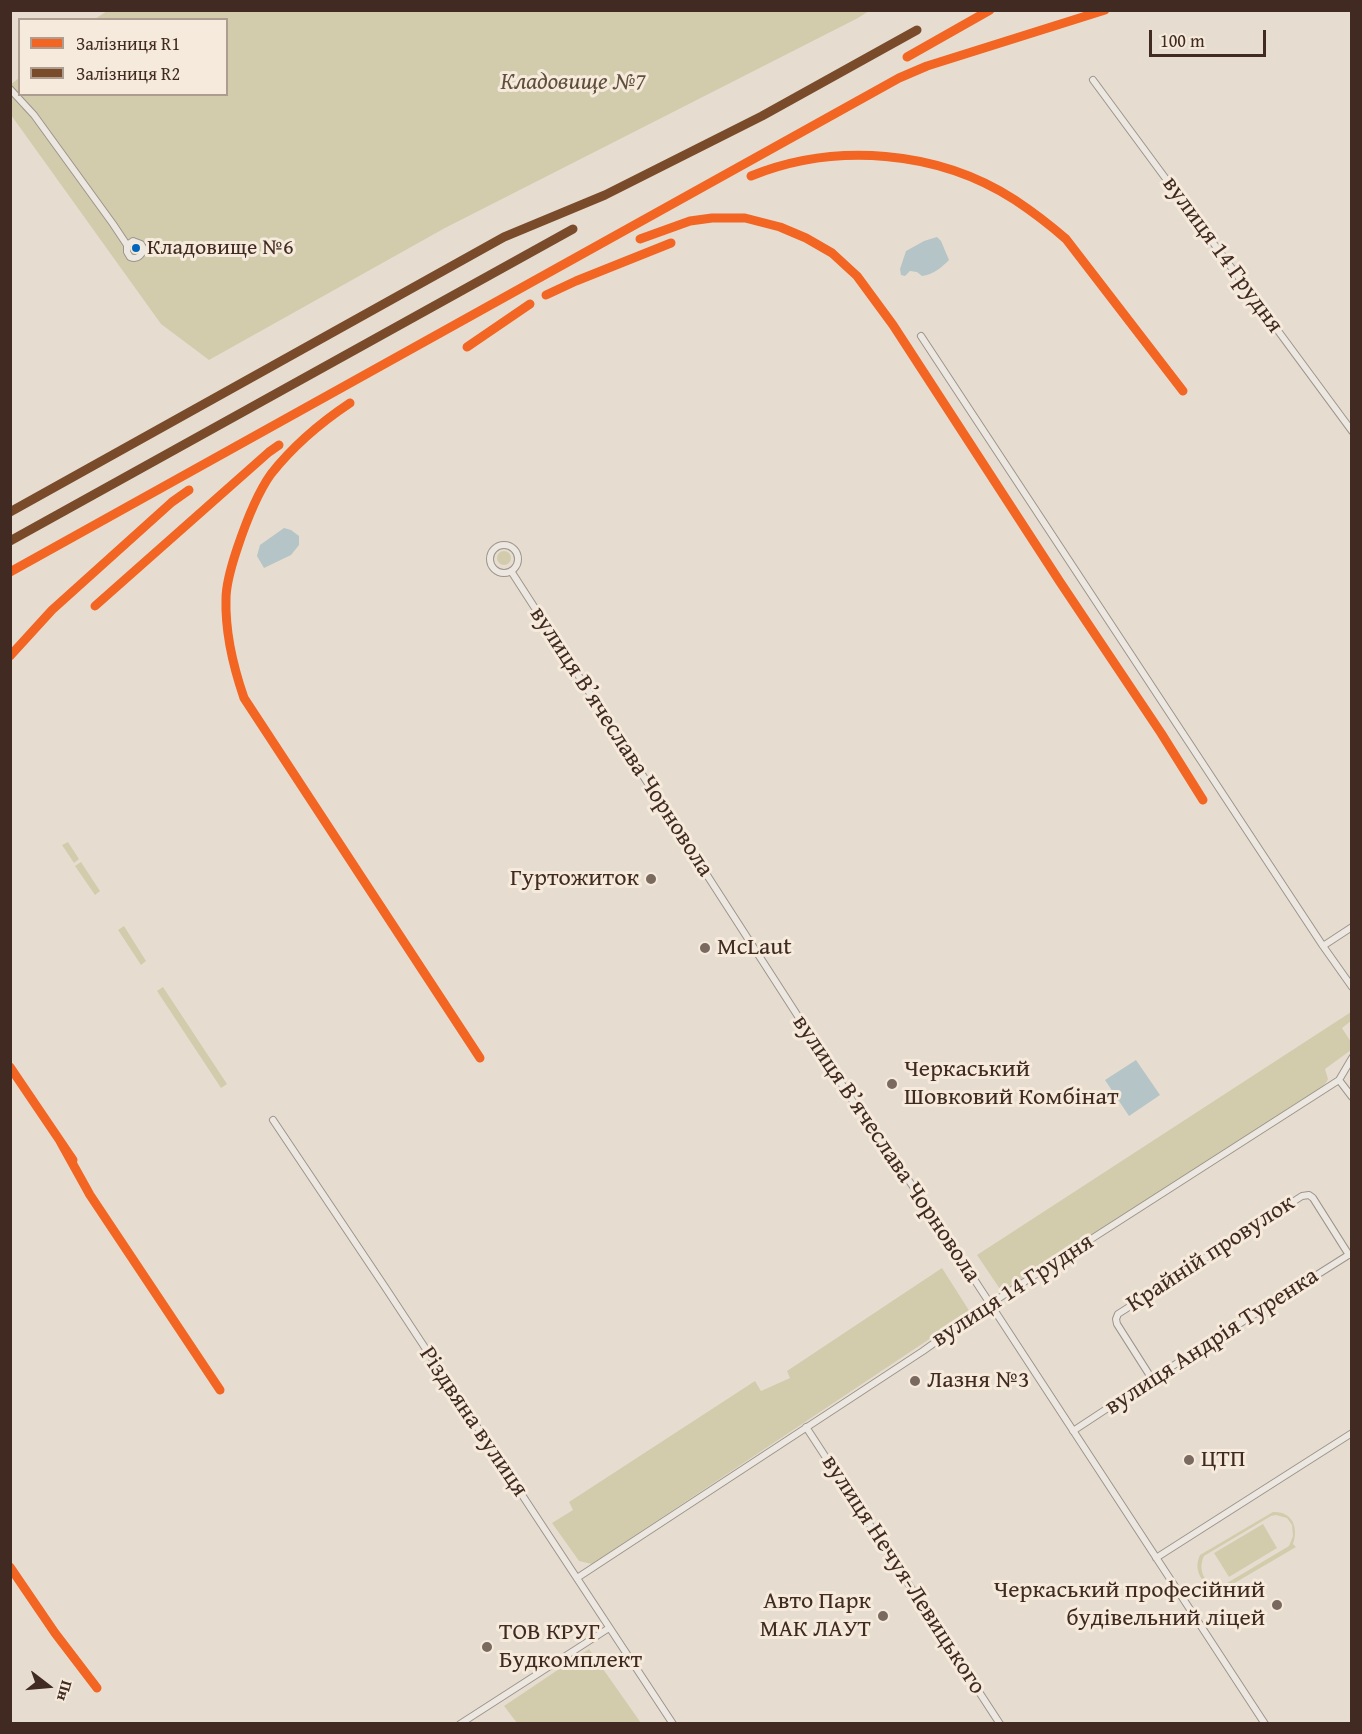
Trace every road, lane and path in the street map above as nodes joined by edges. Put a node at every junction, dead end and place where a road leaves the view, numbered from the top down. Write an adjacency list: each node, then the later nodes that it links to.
1 (1093, 80): 5 (street, вулиця 14 Грудня)
2 (10, 88): 3 (street)
3 (127, 245)
4 (921, 336): 8 (street)
5 (1352, 431)
6 (511, 571): 6 (street, вулиця Вʼячеслава Чорновола); 15 (street, вулиця Вʼячеслава Чорновола)
7 (1352, 927): 8 (street)
8 (1323, 946): 9 (street)
9 (1352, 987)
10 (1352, 1058): 11 (street, вулиця 14 Грудня)
11 (1340, 1080): 12 (street); 15 (street, вулиця 14 Грудня)
12 (1352, 1097)
13 (273, 1120): 21 (street, Різдвяна вулиця)
14 (1350, 1254): 16 (street, вулиця Андрія Туренка); 16 (street, Крайній провулок)
15 (989, 1305): 17 (street, вулиця 14 Грудня); 18 (street, вулиця Вʼячеслава Чорновола)
16 (1152, 1379): 18 (street, вулиця Андрія Туренка)
17 (806, 1427): 21 (street, вулиця 14 Грудня); 25 (street, вулиця Нечуя-Левицького)
18 (1073, 1431): 20 (street, вулиця Вʼячеслава Чорновола)
19 (1352, 1433): 20 (street)
20 (1156, 1558): 26 (street, вулиця Вʼячеслава Чорновола)
21 (577, 1578): 22 (street, Різдвяна вулиця)
22 (609, 1628): 23 (street); 24 (street, Різдвяна вулиця)
23 (460, 1724)
24 (673, 1724)
25 (1000, 1724)
26 (1265, 1724)

